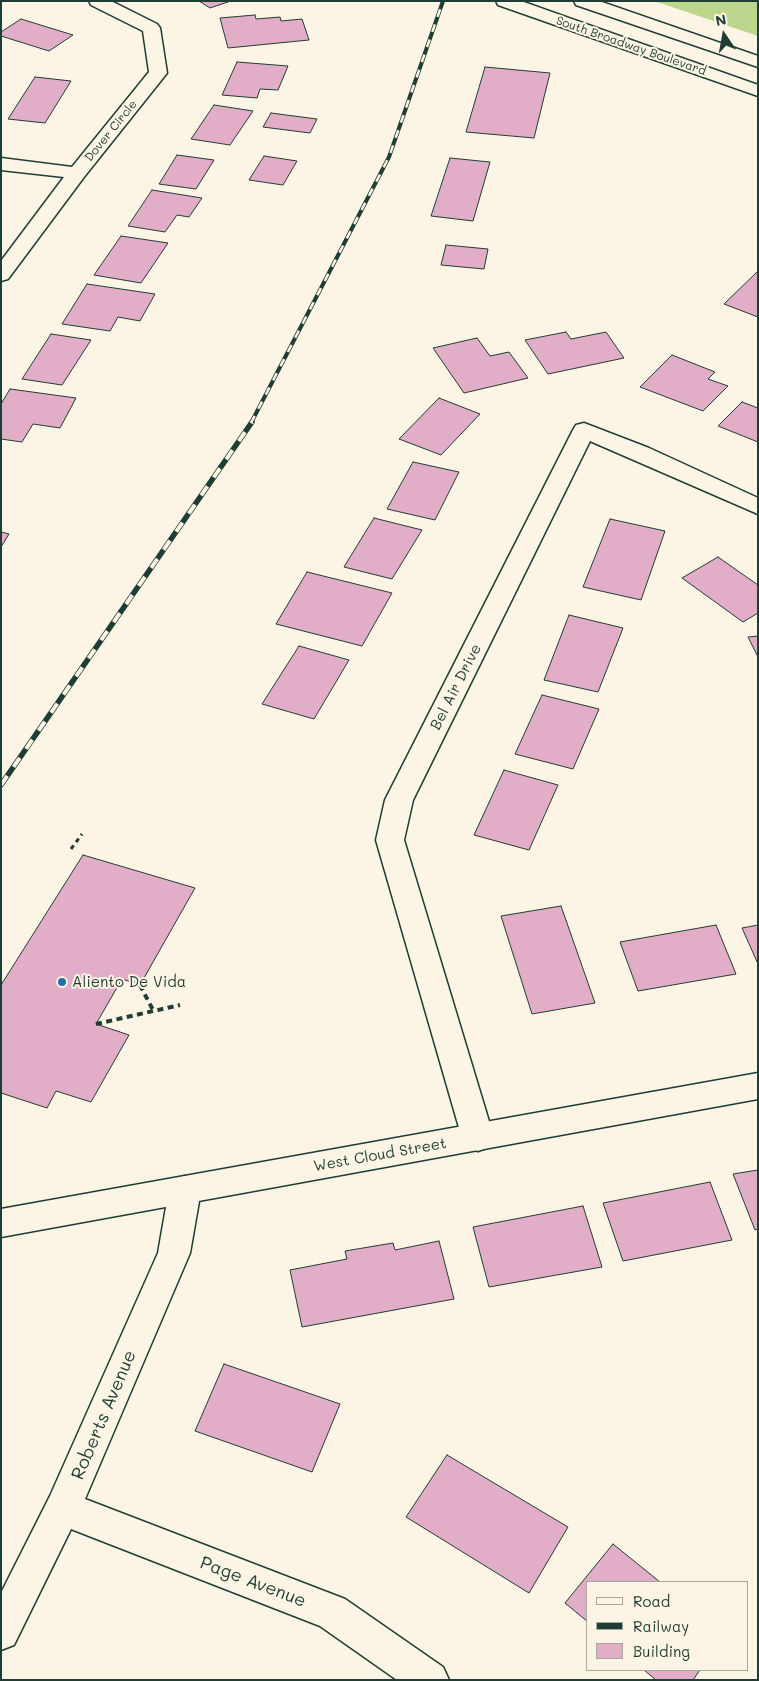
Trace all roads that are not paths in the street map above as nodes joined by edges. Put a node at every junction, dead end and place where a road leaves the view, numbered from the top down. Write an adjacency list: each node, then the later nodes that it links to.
1 (97, 1): 7 (street, Dover Circle)
2 (504, 1): 5 (street, South Broadway Boulevard)
3 (582, 1): 4 (street, South Broadway Boulevard)
4 (758, 62)
5 (758, 91)
6 (1, 164): 7 (street)
7 (77, 173): 8 (street, Dover Circle)
8 (1, 275)
9 (758, 507): 11 (street, Bel Air Drive)
10 (758, 1086): 11 (street, West Cloud Street)
11 (478, 1138): 12 (street, West Cloud Street)
12 (185, 1190): 13 (street, West Cloud Street); 14 (street, Roberts Avenue)
13 (1, 1223)
14 (63, 1508): 15 (street, Roberts Avenue); 16 (street, Page Avenue)
15 (1, 1632)
16 (430, 1680)

